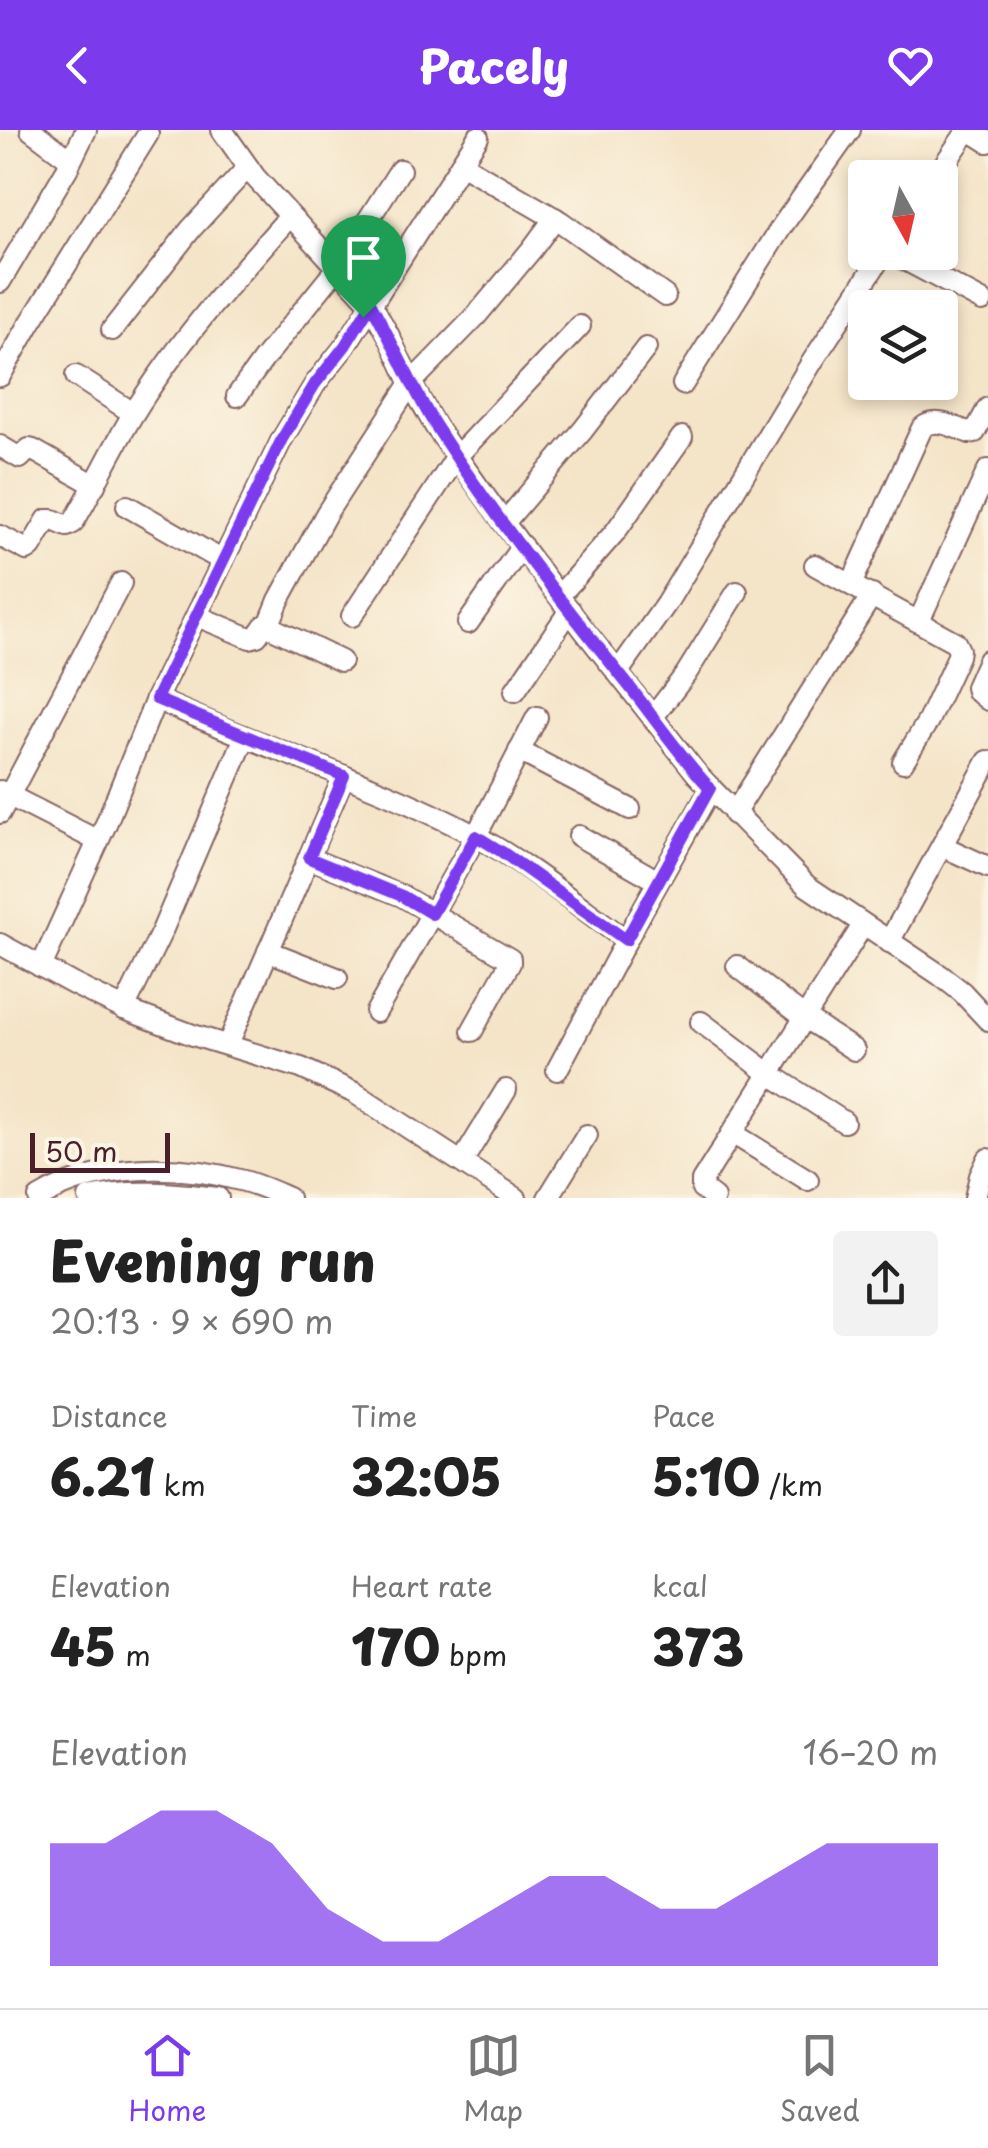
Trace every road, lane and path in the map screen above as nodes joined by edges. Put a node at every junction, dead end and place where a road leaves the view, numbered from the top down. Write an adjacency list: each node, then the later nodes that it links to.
1 (31, 130): 9 (street)
2 (86, 130): 9 (street)
3 (222, 130): 12 (street)
4 (850, 130): 29 (street)
5 (968, 130): 8 (street); 10 (street)
6 (145, 131): 26 (street)
7 (478, 137): 11 (street)
8 (988, 142)
9 (71, 160): 19 (street)
10 (947, 160)
11 (461, 164): 15 (street); 22 (street)
12 (248, 167): 14 (street); 24 (street)
13 (400, 170): 16 (street)
14 (289, 217): 16 (street); 32 (street)
15 (554, 218): 20 (street); 28 (street)
16 (338, 267): 22 (street); 30 (street)
17 (875, 270): 56 (street)
18 (922, 270): 21 (street)
19 (0, 282)
20 (665, 296)
21 (982, 301)
22 (371, 304): 28 (street); 42 (street)
23 (580, 326): 35 (street)
24 (112, 330)
25 (646, 348): 39 (street)
26 (0, 376)
27 (76, 376): 32 (street)
28 (411, 383): 35 (street); 53 (street)
29 (683, 384)
30 (237, 396)
31 (988, 408): 45 (street)
32 (134, 413): 37 (street)
33 (682, 438): 48 (street)
34 (0, 446): 37 (street)
35 (457, 456): 39 (street); 50 (street)
36 (988, 470): 51 (street)
37 (94, 485): 40 (street)
38 (127, 506): 42 (street)
39 (504, 523): 41 (street)
40 (0, 536)
41 (522, 546): 48 (street); 52 (street)
42 (223, 561): 49 (street)
43 (815, 566): 45 (street)
44 (121, 583): 68 (street)
45 (851, 584): 47 (street)
46 (737, 592): 61 (street)
47 (872, 595): 51 (street); 70 (street)
48 (564, 603): 56 (street); 57 (street)
49 (197, 616): 53 (street); 58 (street)
50 (352, 616)
51 (918, 621): 64 (street)
52 (468, 622)
53 (268, 627): 55 (street)
54 (988, 660): 59 (street)
55 (341, 661)
56 (618, 672): 61 (street)
57 (515, 692)
58 (156, 699): 62 (street); 73 (street)
59 (988, 700)
60 (536, 717): 63 (street)
61 (653, 717): 67 (street)
62 (245, 737): 66 (street); 87 (street)
63 (520, 751): 69 (street); 71 (street)
64 (903, 762)
65 (987, 765): 74 (street)
66 (344, 776): 71 (street); 75 (street)
67 (710, 788): 70 (street); 77 (street)
68 (3, 800): 73 (street)
69 (630, 810)
70 (734, 814): 79 (street)
71 (476, 836): 78 (street); 80 (street)
72 (579, 836): 77 (street)
73 (98, 841): 85 (street)
74 (942, 846): 76 (street); 81 (street)
75 (309, 858): 78 (street); 83 (street)
76 (988, 867)
77 (658, 880): 80 (street)
78 (432, 914): 88 (street); 92 (street)
79 (863, 926): 81 (street); 89 (street)
80 (626, 940): 95 (street)
81 (889, 942): 90 (street)
82 (0, 944): 85 (street)
83 (268, 951): 86 (street); 93 (street)
84 (736, 966): 89 (street)
85 (41, 967): 87 (street)
86 (337, 978)
87 (124, 1009): 93 (street)
88 (376, 1012)
89 (805, 1018): 94 (street); 96 (street)
90 (988, 1020)
91 (702, 1022): 96 (street)
92 (472, 1031)
93 (228, 1044): 102 (street)
94 (854, 1050)
95 (557, 1070)
96 (770, 1074): 98 (street); 99 (street)
97 (506, 1090): 102 (street)
98 (844, 1122)
99 (732, 1133): 103 (street); 110 (street)
100 (587, 1135): 109 (street)
101 (988, 1158): 111 (street)
102 (462, 1162): 108 (street)
103 (808, 1180)
104 (39, 1198): 107 (street)
105 (89, 1198): 106 (street)
106 (218, 1198)
107 (288, 1198)
108 (516, 1198)
109 (548, 1198)
110 (714, 1198)
111 (976, 1198)

